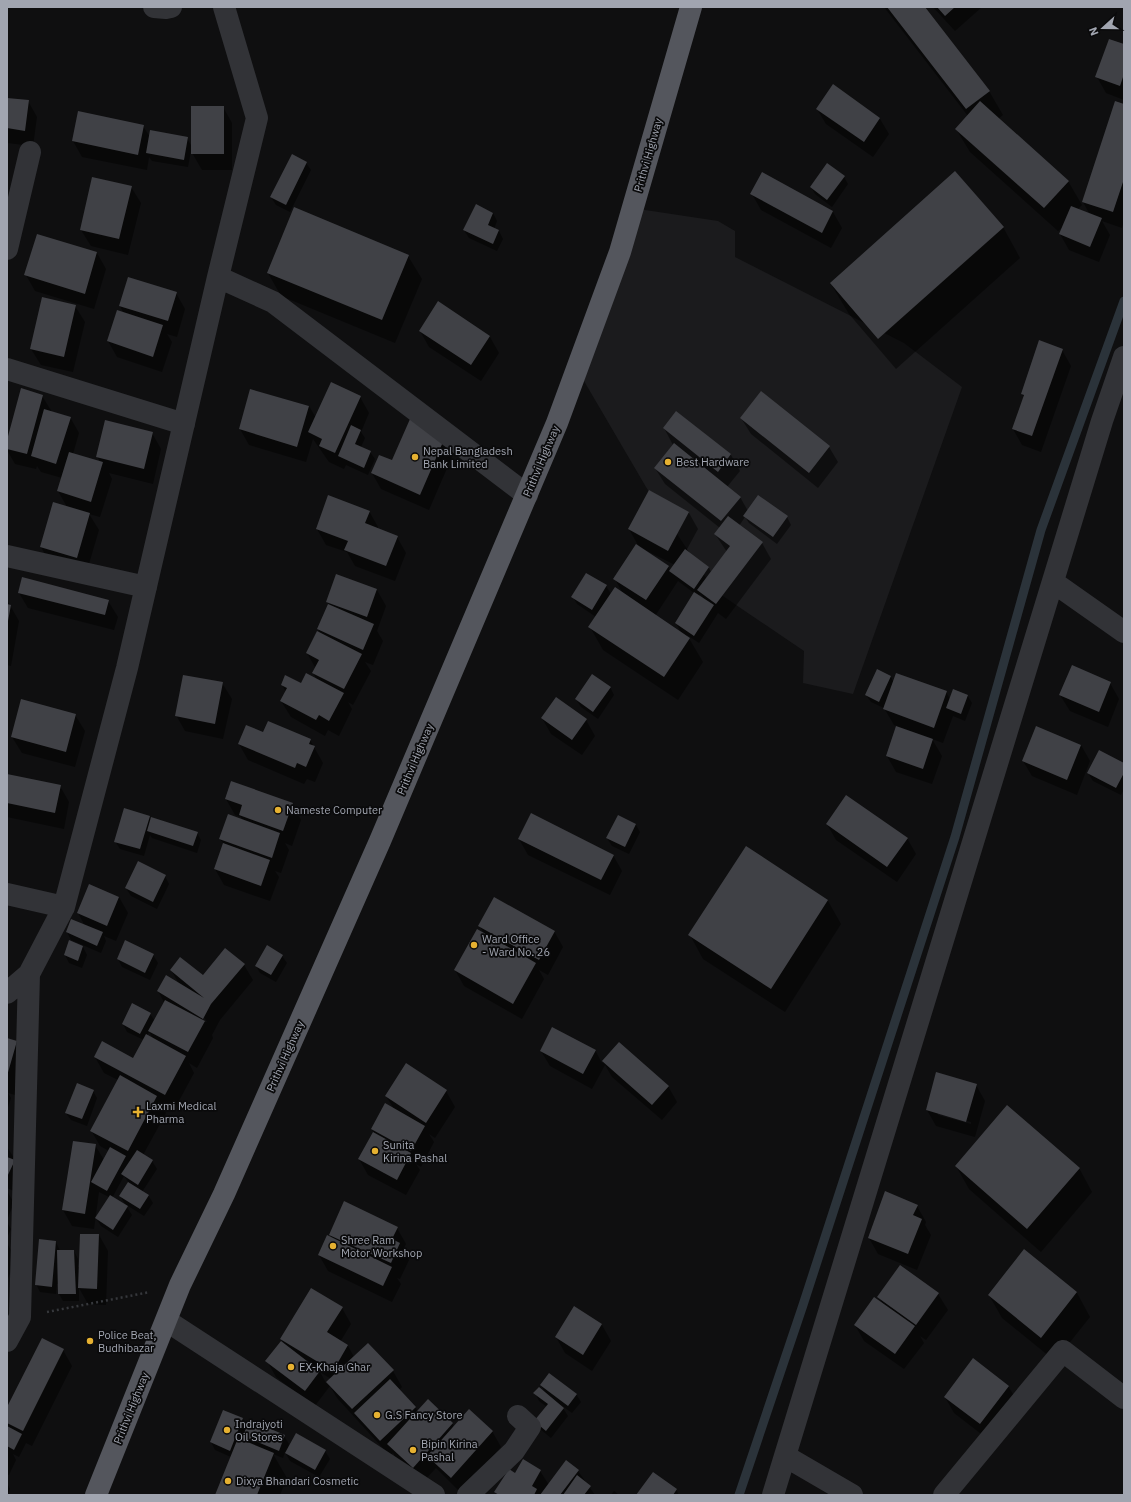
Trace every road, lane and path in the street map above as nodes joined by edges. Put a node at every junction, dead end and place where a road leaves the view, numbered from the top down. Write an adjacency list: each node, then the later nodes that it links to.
1 (154, 7): 2 (street)
2 (170, 7)
3 (224, 7): 7 (street)
4 (691, 7): 11 (highway, Prithvi Highway)
5 (30, 152): 6 (street)
6 (7, 249)
7 (218, 277): 10 (street); 11 (street)
8 (1124, 357): 13 (street)
9 (7, 369): 10 (street)
10 (184, 424): 14 (street)
11 (527, 495): 20 (highway, Prithvi Highway)
12 (7, 556): 14 (street)
13 (1052, 582): 15 (street); 26 (street)
14 (146, 588): 17 (street)
15 (1124, 632)
16 (7, 894): 17 (street)
17 (64, 907): 18 (street)
18 (29, 974): 19 (street); 21 (street)
19 (7, 993)
20 (180, 1285): 21 (path); 22 (highway, Prithvi Highway)
21 (20, 1316): 23 (street)
22 (167, 1321): 27 (highway, Prithvi Highway); 28 (street)
23 (7, 1341)
24 (1124, 1398): 32 (street)
25 (518, 1416): 29 (street)
26 (785, 1456): 30 (street); 31 (street)
27 (96, 1495)
28 (434, 1495)
29 (468, 1495)
30 (773, 1495)
31 (852, 1495)
32 (944, 1495)

